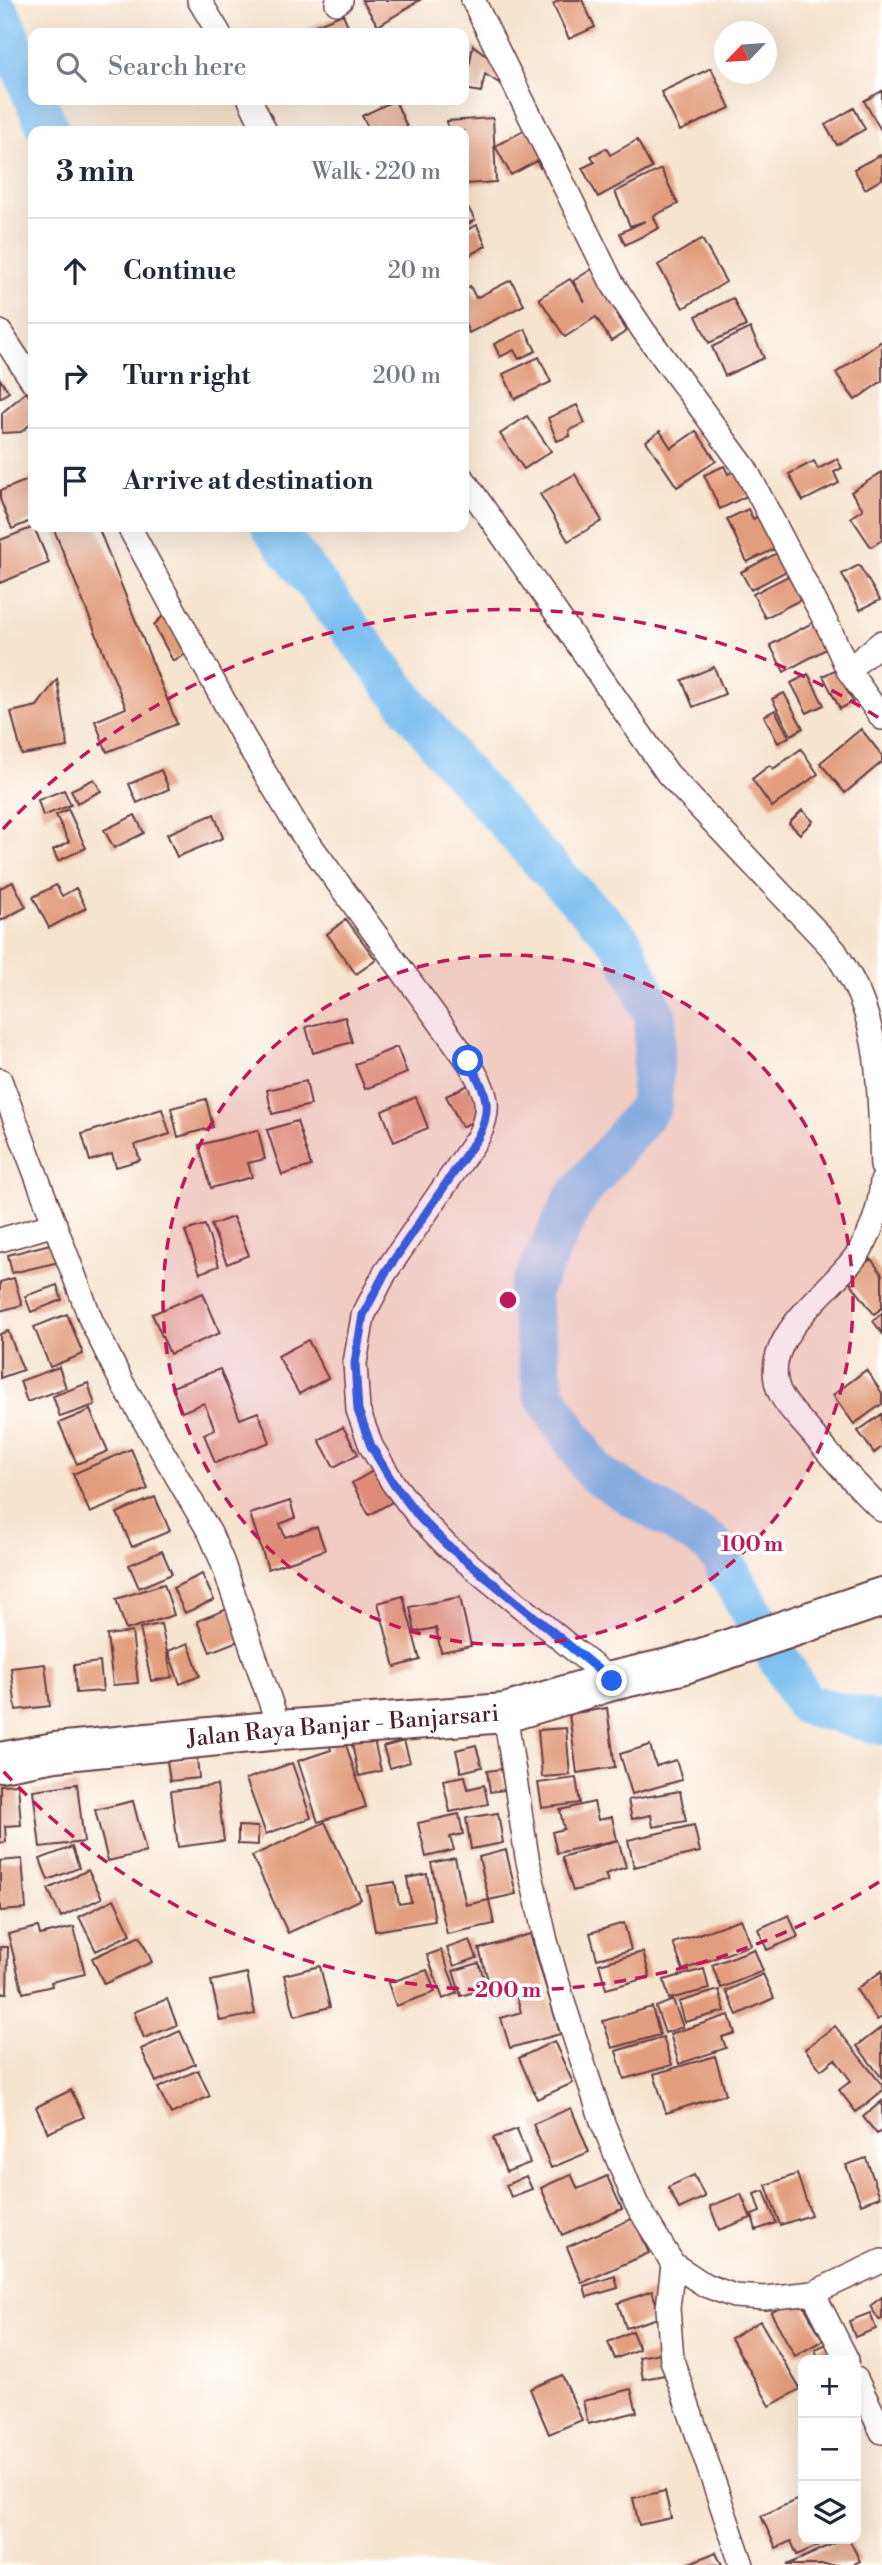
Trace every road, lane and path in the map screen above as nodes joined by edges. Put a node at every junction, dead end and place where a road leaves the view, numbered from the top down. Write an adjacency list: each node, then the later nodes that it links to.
1 (200, 0): 3 (street)
2 (473, 0): 11 (street)
3 (216, 28)
4 (252, 105): 5 (street)
5 (263, 126)
6 (0, 332): 7 (street)
7 (28, 374)
8 (469, 487): 14 (street)
9 (133, 532): 20 (street)
10 (882, 642): 11 (street)
11 (848, 670): 12 (street)
12 (882, 718)
13 (0, 1080): 16 (street)
14 (882, 1166)
15 (882, 1181): 18 (street)
16 (55, 1224): 17 (street); 22 (street)
17 (0, 1240)
18 (882, 1510)
19 (861, 1609): 20 (highway, Jalan Raya Banjar - Banjarsari)
20 (612, 1681): 21 (highway, Jalan Raya Banjar - Banjarsari)
21 (505, 1713): 22 (highway, Jalan Raya Banjar - Banjarsari); 25 (street)
22 (280, 1730): 23 (highway, Jalan Raya Banjar - Banjarsari)
23 (0, 1762)
24 (882, 2262): 26 (street)
25 (673, 2264): 26 (street); 30 (street)
26 (813, 2293): 27 (street)
27 (844, 2355)
28 (861, 2389): 29 (street)
29 (882, 2432)
30 (742, 2565)

